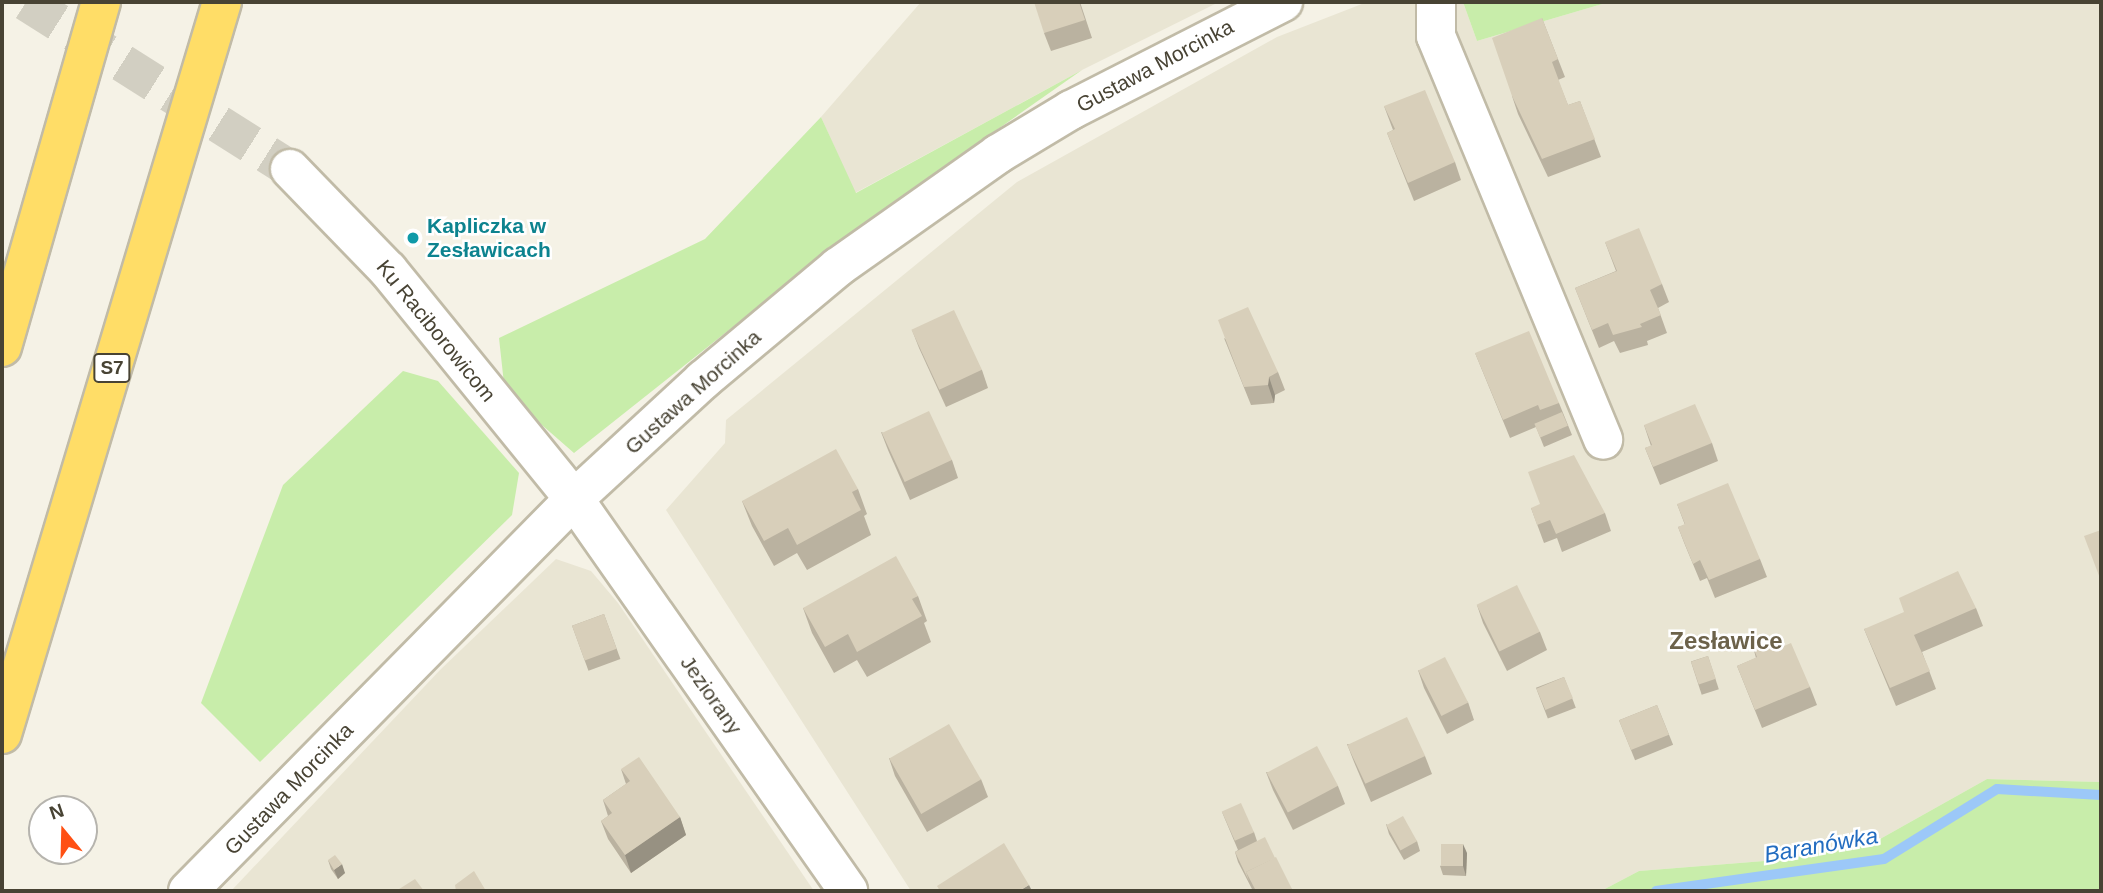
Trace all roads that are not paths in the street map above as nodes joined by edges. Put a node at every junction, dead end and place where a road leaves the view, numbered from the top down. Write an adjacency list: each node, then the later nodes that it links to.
1 (101, 2): 6 (highway)
2 (222, 2): 9 (highway, S7)
3 (1283, 2): 8 (street, Gustawa Morcinka)
4 (1436, 2): 7 (street)
5 (290, 169): 8 (street, Ku Raciborowicom)
6 (2, 347)
7 (1603, 440)
8 (574, 499): 10 (street, Gustawa Morcinka); 11 (street, Jeziorany)
9 (2, 734)
10 (188, 891)
11 (848, 891)

